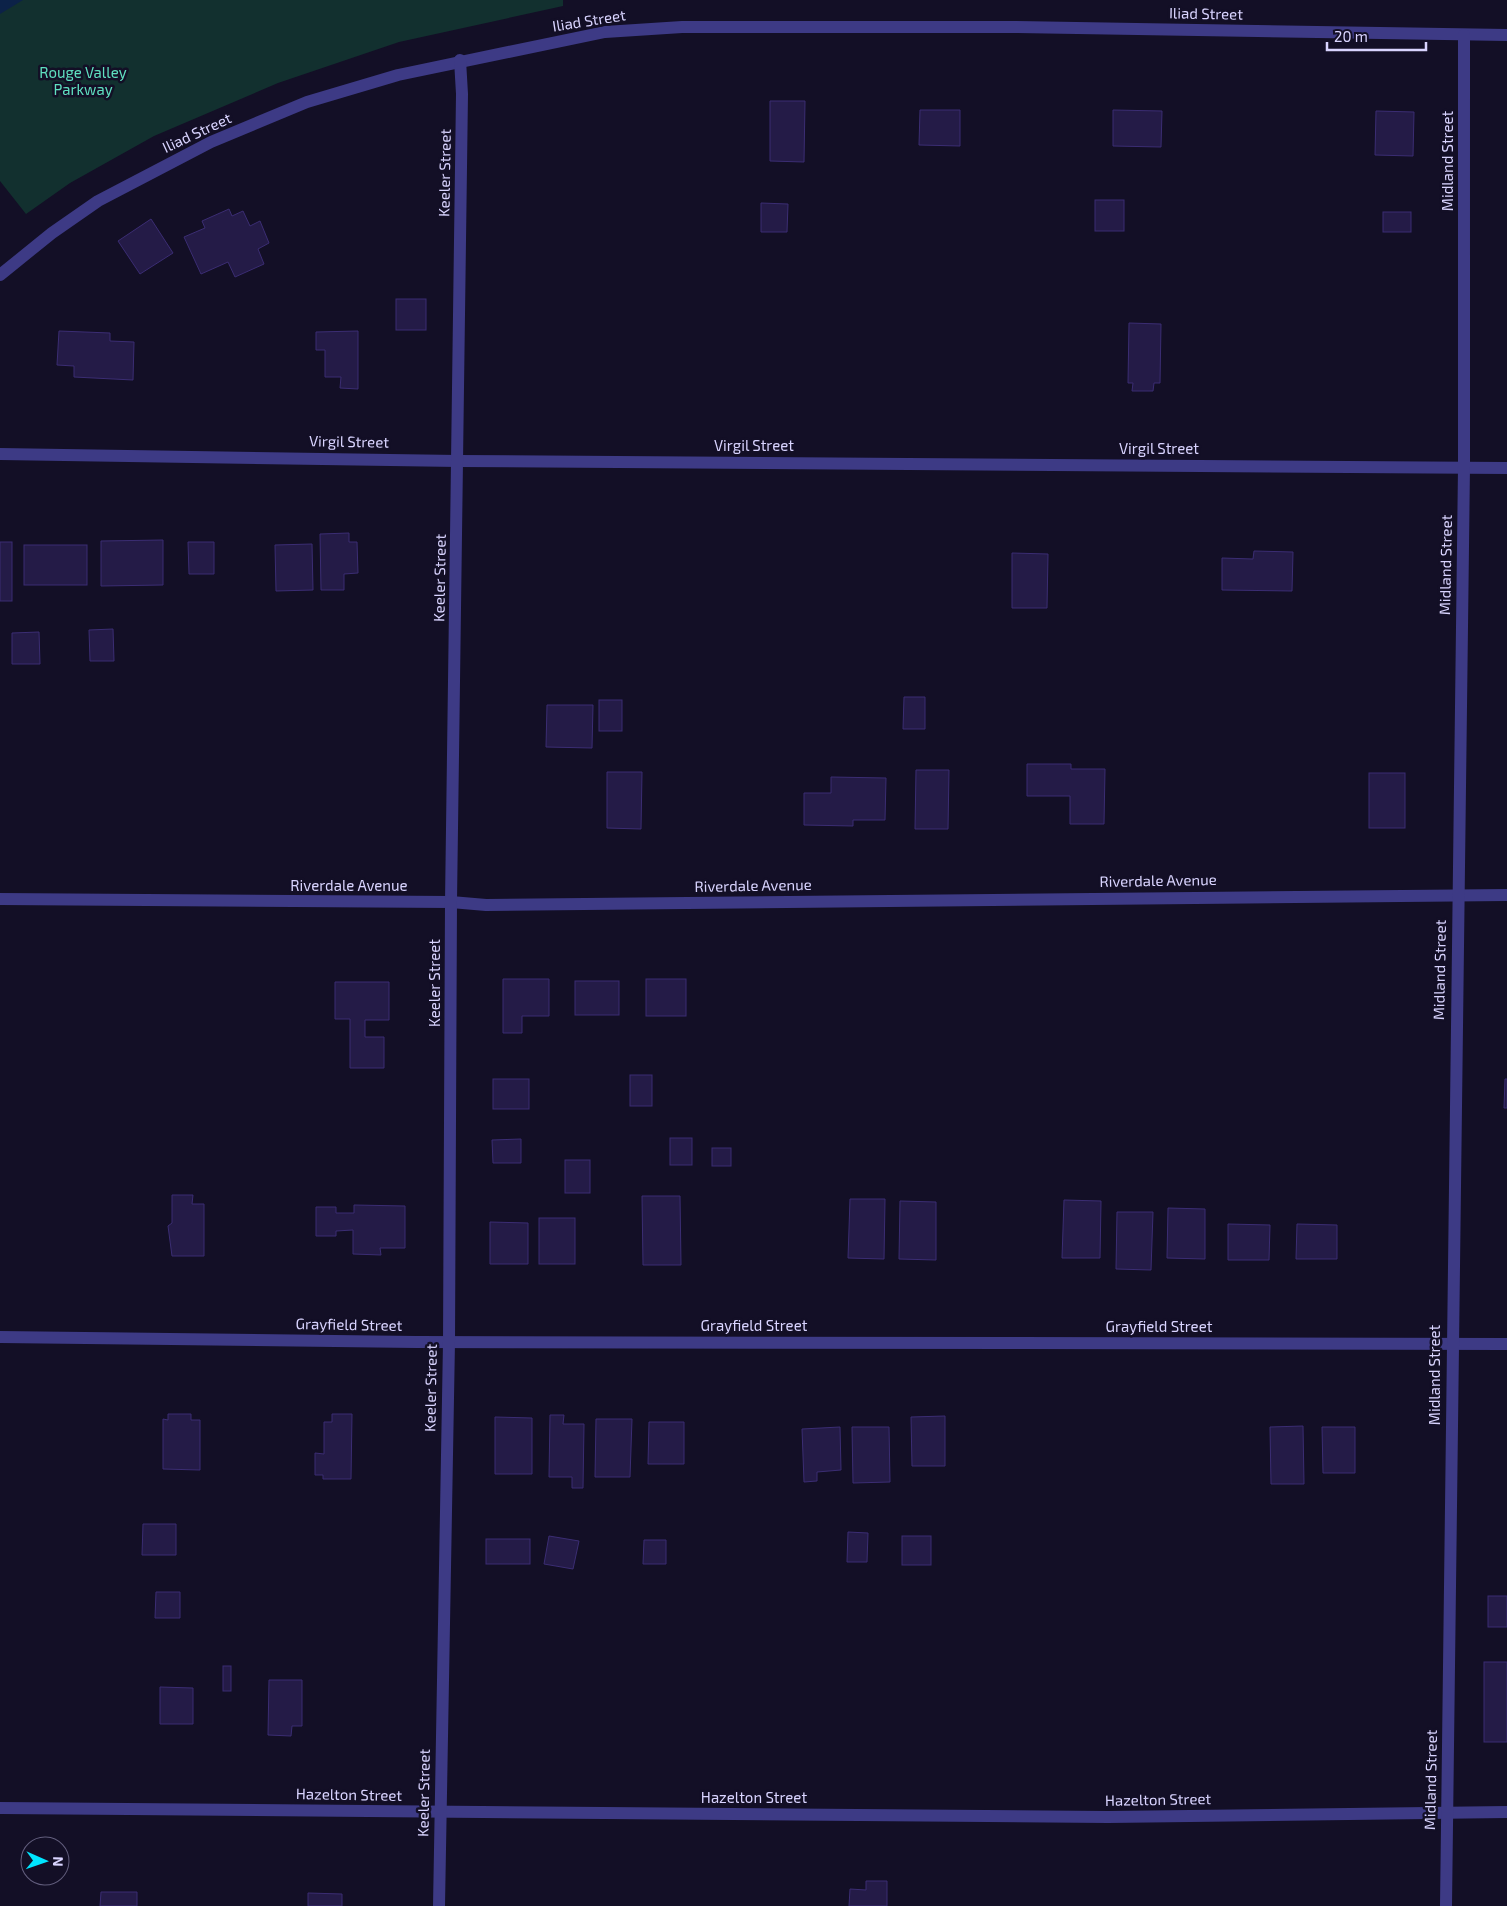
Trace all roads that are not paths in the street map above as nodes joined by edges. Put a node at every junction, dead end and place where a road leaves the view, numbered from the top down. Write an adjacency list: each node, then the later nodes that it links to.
1 (1464, 35): 2 (street, Iliad Street); 3 (street, Iliad Street); 7 (street, Midland Street)
2 (1507, 35)
3 (460, 60): 4 (street, Iliad Street); 6 (street, Keeler Street)
4 (0, 275)
5 (0, 454): 6 (street, Virgil Street)
6 (458, 461): 7 (street, Virgil Street); 12 (street, Keeler Street)
7 (1464, 467): 8 (street, Virgil Street); 9 (street, Midland Street)
8 (1507, 468)
9 (1457, 895): 10 (street, Riverdale Avenue); 12 (street, Riverdale Avenue); 15 (street, Midland Street)
10 (1507, 895)
11 (0, 899): 12 (street, Riverdale Avenue)
12 (452, 902): 14 (street, Keeler Street)
13 (0, 1337): 14 (street, Grayfield Street)
14 (449, 1342): 15 (street, Grayfield Street); 18 (street, Keeler Street)
15 (1451, 1343): 16 (street, Grayfield Street); 19 (street, Midland Street)
16 (1507, 1344)
17 (0, 1808): 18 (street, Hazelton Street)
18 (441, 1812): 19 (street, Hazelton Street); 21 (street, Keeler Street)
19 (1447, 1812): 20 (street, Hazelton Street); 22 (street, Midland Street)
20 (1507, 1812)
21 (439, 1906)
22 (1446, 1906)

